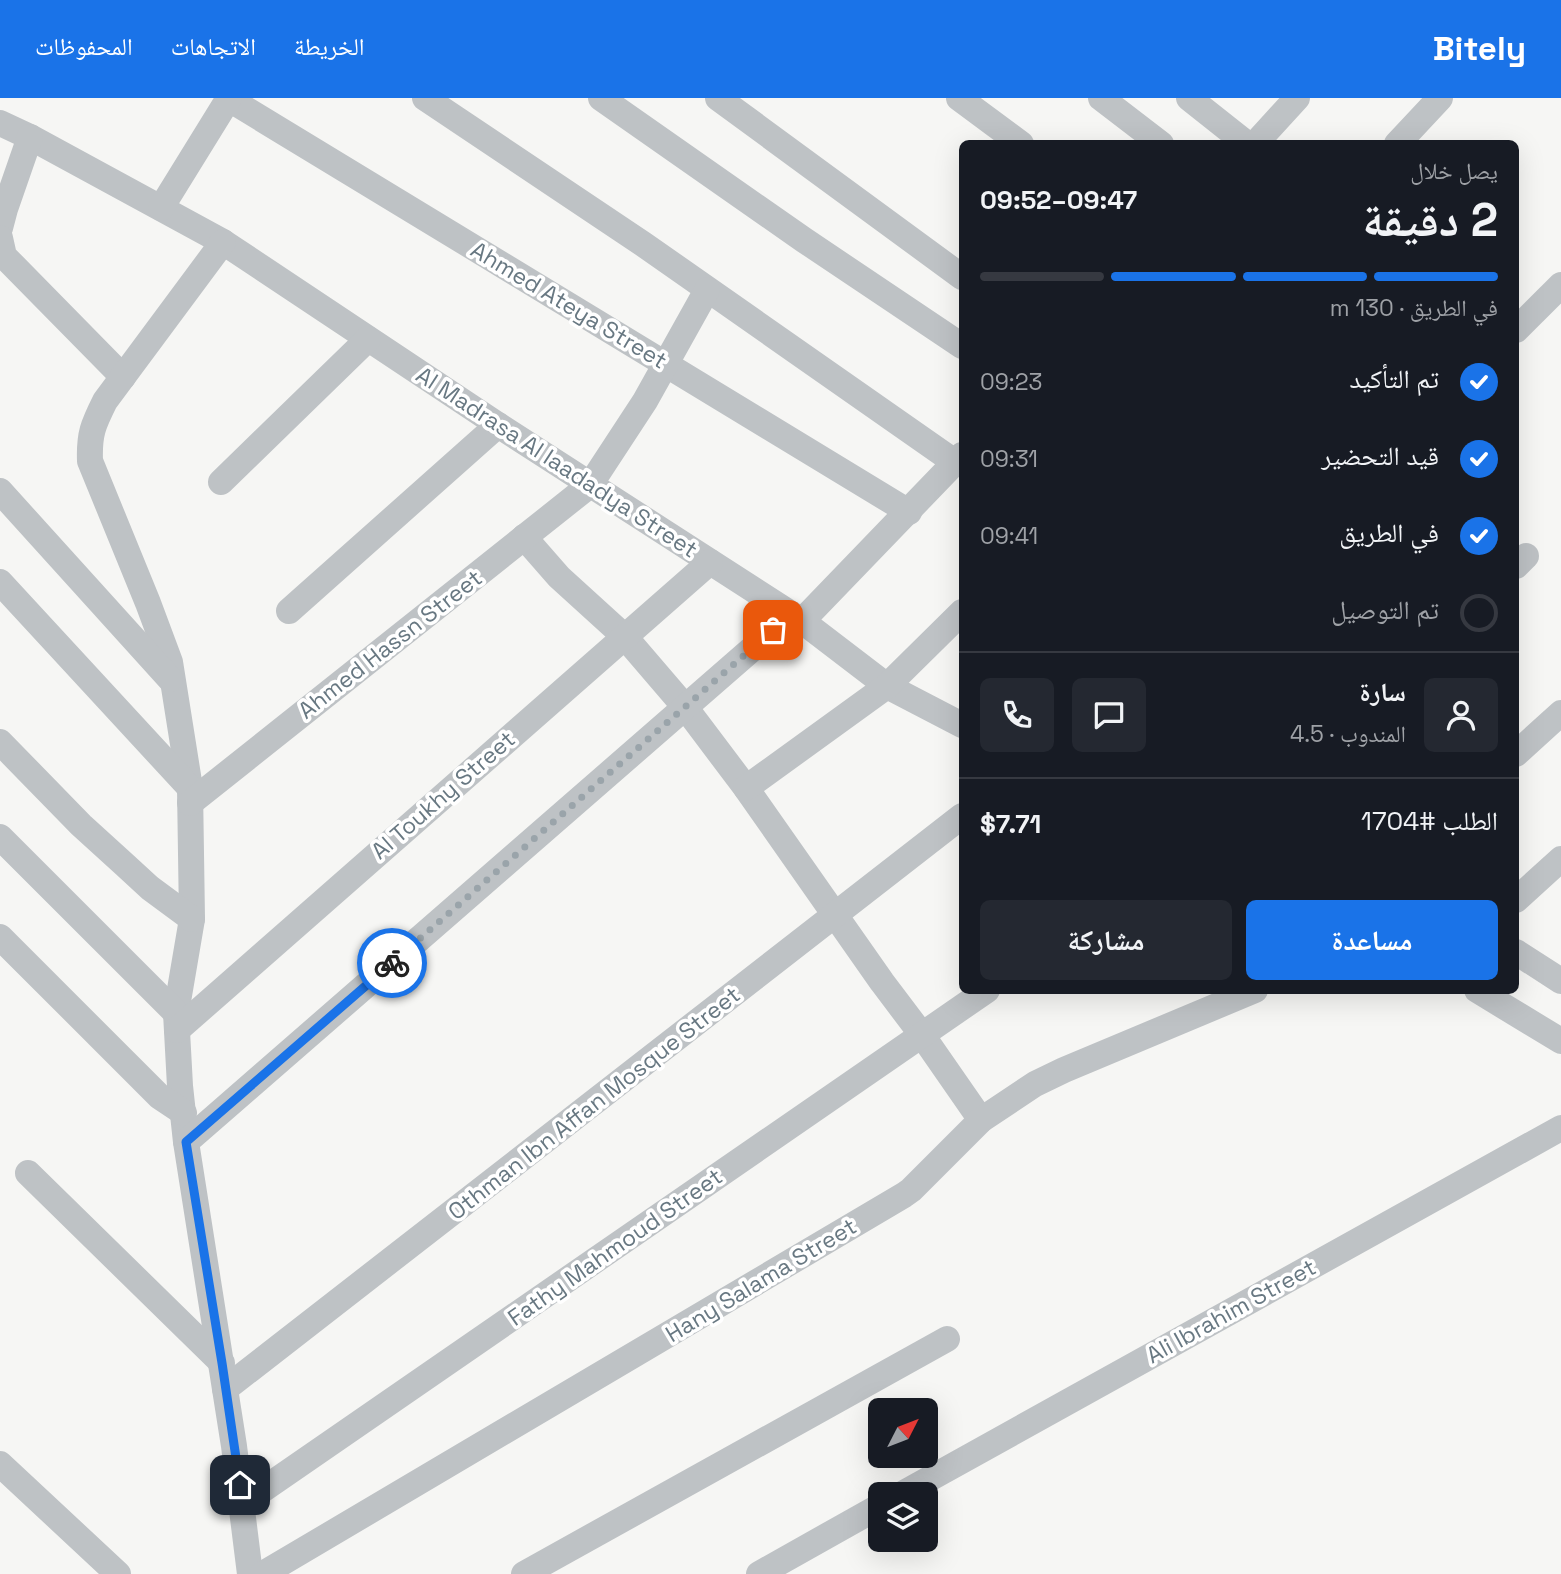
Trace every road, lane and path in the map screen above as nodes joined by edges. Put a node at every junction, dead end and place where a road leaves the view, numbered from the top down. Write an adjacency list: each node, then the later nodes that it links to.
1 (425, 98): 23 (street)
2 (601, 98): 26 (street)
3 (718, 98): 21 (street)
4 (959, 98): 12 (street)
5 (1101, 98): 13 (street)
6 (1189, 98): 14 (street)
7 (1297, 98): 15 (street)
8 (1440, 98): 16 (street)
9 (222, 101): 17 (street); 27 (street, Ahmed Ateya Street)
10 (0, 123): 11 (street, Al Madrasa Al Iaadadya Street)
11 (30, 137): 17 (street, Al Madrasa Al Iaadadya Street); 18 (street)
12 (1016, 140)
13 (1156, 140)
14 (1242, 140)
15 (1259, 140)
16 (1401, 140)
17 (161, 208): 20 (street, Al Madrasa Al Iaadadya Street)
18 (0, 229)
19 (0, 238): 28 (street)
20 (223, 242): 25 (street, Al Madrasa Al Iaadadya Street); 28 (street)
21 (959, 275)
22 (1561, 285): 24 (street)
23 (707, 290): 27 (street, Ahmed Hassn Street); 30 (street)
24 (1519, 321)
25 (368, 339): 29 (street, Al Madrasa Al Iaadadya Street); 31 (street)
26 (959, 344)
27 (666, 364): 32 (street, Ahmed Hassn Street); 34 (street, Ahmed Ateya Street)
28 (123, 377): 42 (street)
29 (498, 425): 32 (street, Al Madrasa Al Iaadadya Street); 38 (street)
30 (959, 459): 34 (street)
31 (220, 482)
32 (590, 485): 35 (street, Ahmed Hassn Street); 36 (street, Al Madrasa Al Iaadadya Street)
33 (0, 491): 42 (street)
34 (909, 512): 40 (street)
35 (524, 537): 41 (street); 50 (street, Ahmed Hassn Street)
36 (710, 562): 40 (street, Al Madrasa Al Iaadadya Street); 41 (street, Al Toukhy Street)
37 (0, 582): 50 (street)
38 (289, 611)
39 (959, 615): 43 (street)
40 (796, 618): 43 (street, Al Madrasa Al Iaadadya Street); 44 (street)
41 (625, 636): 44 (street); 63 (street, Al Toukhy Street)
42 (172, 681): 50 (street)
43 (887, 687): 46 (street, Al Madrasa Al Iaadadya Street); 49 (street)
44 (685, 707): 49 (street); 69 (street)
45 (1561, 713): 48 (street)
46 (959, 723)
47 (0, 743): 56 (street)
48 (1519, 751)
49 (746, 788): 55 (street)
50 (190, 795): 56 (street)
51 (959, 818): 55 (street, Othman Ibn Affan Mosque Street)
52 (0, 837): 63 (street)
53 (1561, 859): 54 (street)
54 (1519, 897)
55 (836, 915): 64 (street); 72 (street, Othman Ibn Affan Mosque Street)
56 (192, 919): 63 (street)
57 (0, 937): 66 (street)
58 (1519, 954): 59 (street)
59 (1561, 981)
60 (981, 994): 64 (street, Fathy Mahmoud Street)
61 (1245, 994): 67 (street, Hany Salama Street)
62 (1484, 994): 65 (street)
63 (176, 1021): 66 (street)
64 (922, 1035): 67 (street); 75 (street, Fathy Mahmoud Street)
65 (1561, 1041)
66 (184, 1113): 69 (street)
67 (981, 1120): 79 (street, Hany Salama Street)
68 (1561, 1128): 74 (street, Ali Ibrahim Street)
69 (186, 1142): 72 (street)
70 (28, 1173): 72 (street)
71 (947, 1339): 80 (street)
72 (224, 1376): 75 (street)
73 (0, 1464): 77 (street)
74 (924, 1482)
75 (242, 1504): 78 (street)
76 (868, 1513): 81 (street)
77 (118, 1574)
78 (250, 1574)
79 (263, 1574)
80 (524, 1574)
81 (759, 1574)

